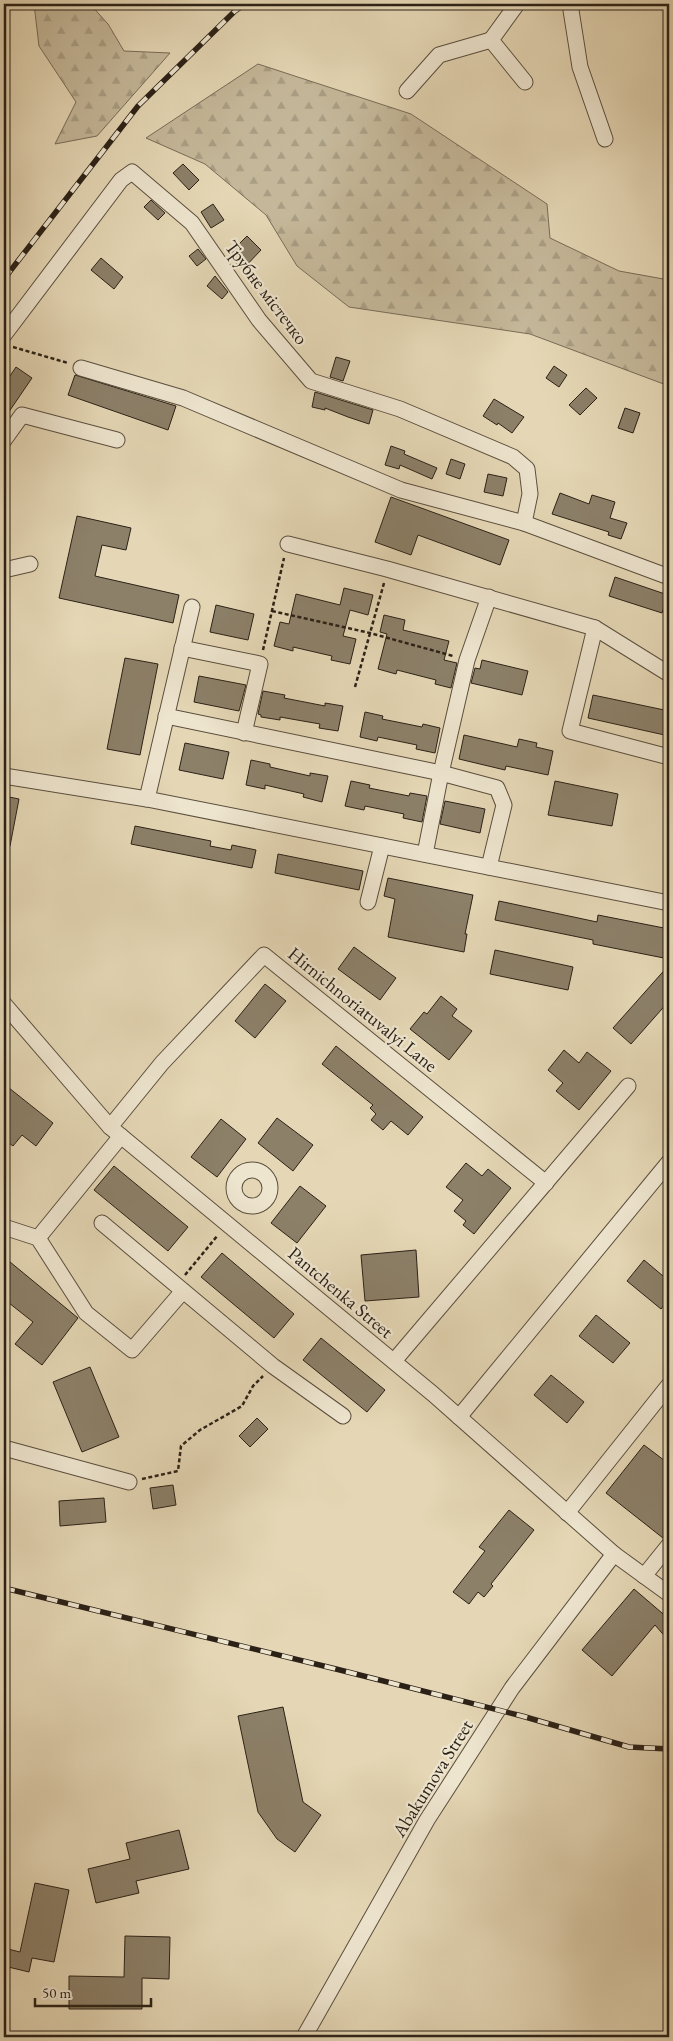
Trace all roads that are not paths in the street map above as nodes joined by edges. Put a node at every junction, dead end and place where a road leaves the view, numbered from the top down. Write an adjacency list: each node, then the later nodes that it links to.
1 (516, 4): 3 (street)
2 (570, 4): 6 (street)
3 (491, 40): 4 (street); 5 (street)
4 (525, 82)
5 (407, 91)
6 (605, 139)
7 (8, 341): 11 (street, Трубне містечко)
8 (81, 368): 11 (street)
9 (4, 440): 10 (street)
10 (117, 440)
11 (524, 523): 15 (street)
12 (288, 544): 16 (street)
13 (30, 564): 14 (street)
14 (4, 570)
15 (669, 577)
16 (489, 597): 18 (street); 24 (street)
17 (192, 607): 19 (street)
18 (595, 628): 20 (street); 23 (street)
19 (182, 648): 21 (street); 22 (street)
20 (669, 674)
21 (166, 716): 22 (street); 26 (street)
22 (244, 733): 24 (street)
23 (669, 757)
24 (441, 773): 28 (street); 29 (street)
25 (4, 776): 26 (street)
26 (146, 800): 27 (street)
27 (382, 846): 28 (street); 30 (street)
28 (425, 854): 29 (street)
29 (489, 867): 31 (street)
30 (368, 902)
31 (669, 902)
32 (4, 1004): 34 (street, Pantchenka Street)
33 (628, 1086): 36 (street)
34 (116, 1131): 36 (street, Hirnichnoriatuvalyi Lane); 39 (street, Pantchenka Street); 41 (street)
35 (669, 1162): 46 (street)
36 (546, 1183): 43 (street)
37 (241, 1204): 39 (street)
38 (102, 1223): 42 (street)
39 (227, 1224): 43 (street, Pantchenka Street)
40 (4, 1227): 41 (street)
41 (38, 1238): 42 (street)
42 (179, 1288): 45 (street)
43 (394, 1361): 46 (street, Pantchenka Street)
44 (669, 1385): 49 (street)
45 (343, 1416)
46 (460, 1417): 49 (street, Pantchenka Street)
47 (4, 1448): 48 (street)
48 (129, 1482)
49 (567, 1513): 51 (street, Pantchenka Street)
50 (669, 1545): 52 (street)
51 (614, 1554): 52 (street, Pantchenka Street); 54 (street, Abakumova Street)
52 (644, 1576): 53 (street, Pantchenka Street)
53 (669, 1594)
54 (304, 2037)

